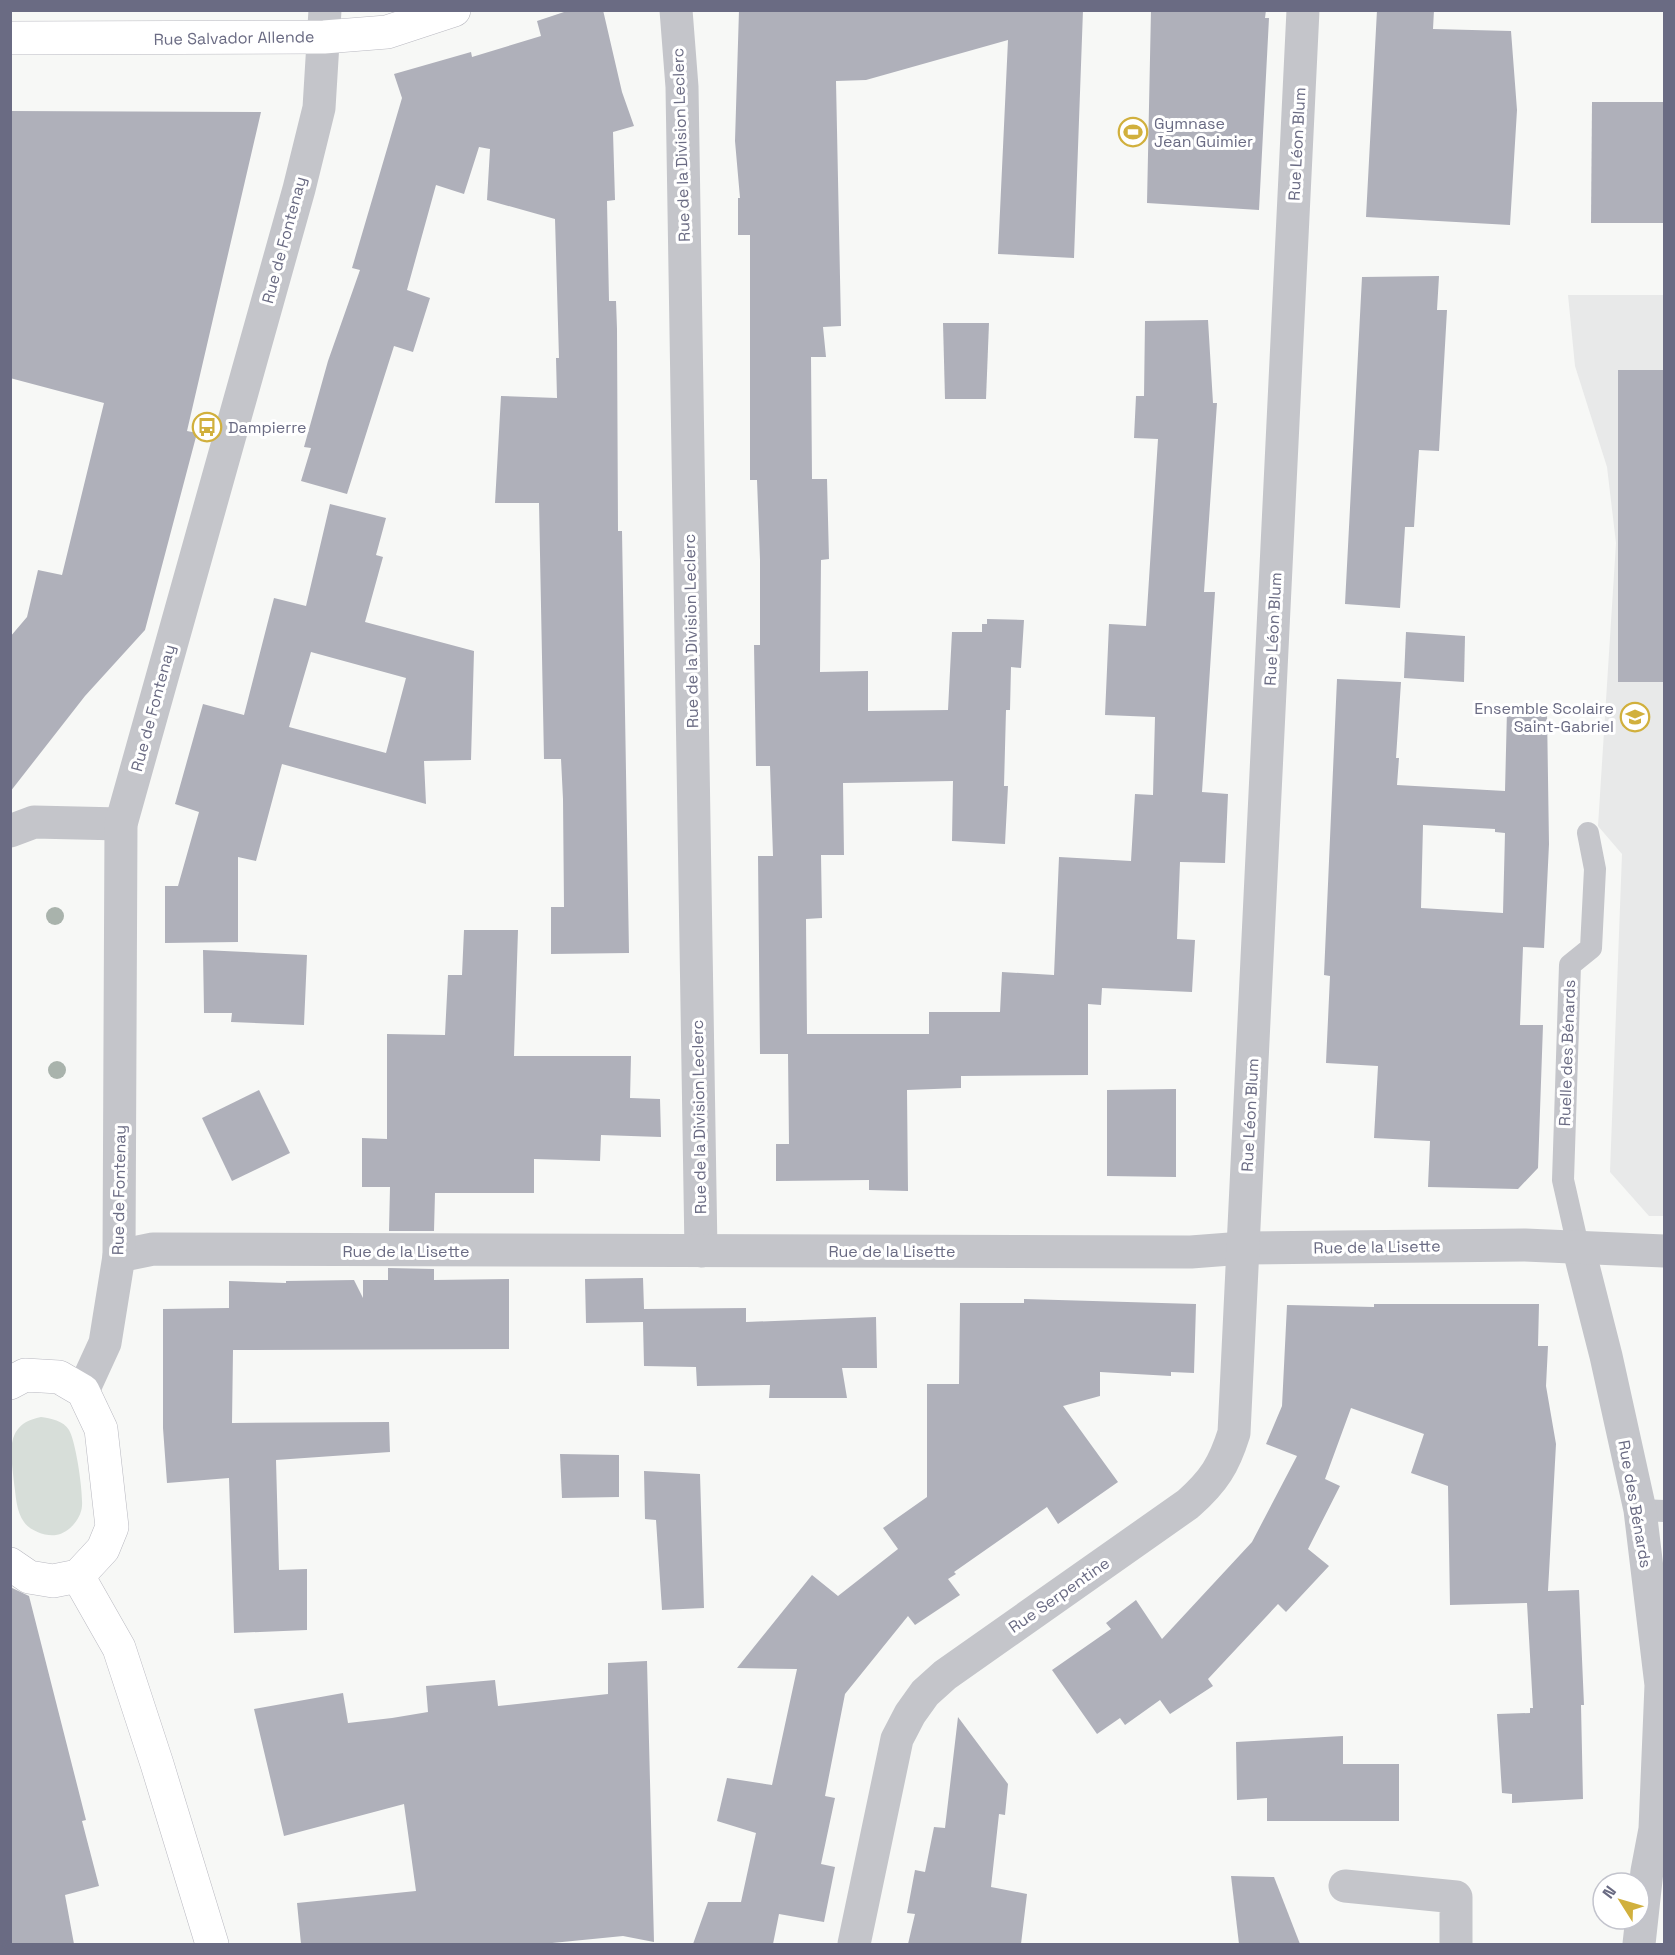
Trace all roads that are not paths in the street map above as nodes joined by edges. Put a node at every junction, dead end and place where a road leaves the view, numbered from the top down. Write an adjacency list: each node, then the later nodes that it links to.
1 (454, 10): 4 (main road, Rue Salvador Allende)
2 (676, 10): 11 (street, Rue de la Division Leclerc)
3 (1303, 10): 10 (street, Rue Léon Blum)
4 (325, 24): 5 (main road, Rue Salvador Allende); 6 (street, Rue de Fontenay)
5 (10, 38)
6 (121, 824): 7 (street); 13 (street, Rue de Fontenay)
7 (10, 831)
8 (1588, 832): 9 (lane, Ruelle des Bénards)
9 (1578, 1246): 10 (street, Rue de la Lisette); 12 (street, Rue de la Lisette); 16 (street, Rue des Bénards)
10 (1243, 1248): 11 (street, Rue de la Lisette); 21 (street, Rue Serpentine)
11 (701, 1251): 13 (street, Rue de la Lisette)
12 (1665, 1251)
13 (119, 1256): 15 (street, Rue de Fontenay)
14 (10, 1383): 15 (main road)
15 (83, 1391): 18 (main road)
16 (1652, 1511): 23 (street, Rue des Bénards)
17 (10, 1564): 18 (main road)
18 (78, 1576): 20 (main road)
19 (1345, 1886): 22 (street)
20 (212, 1944)
21 (854, 1944)
22 (1456, 1944)
23 (1639, 1944)

